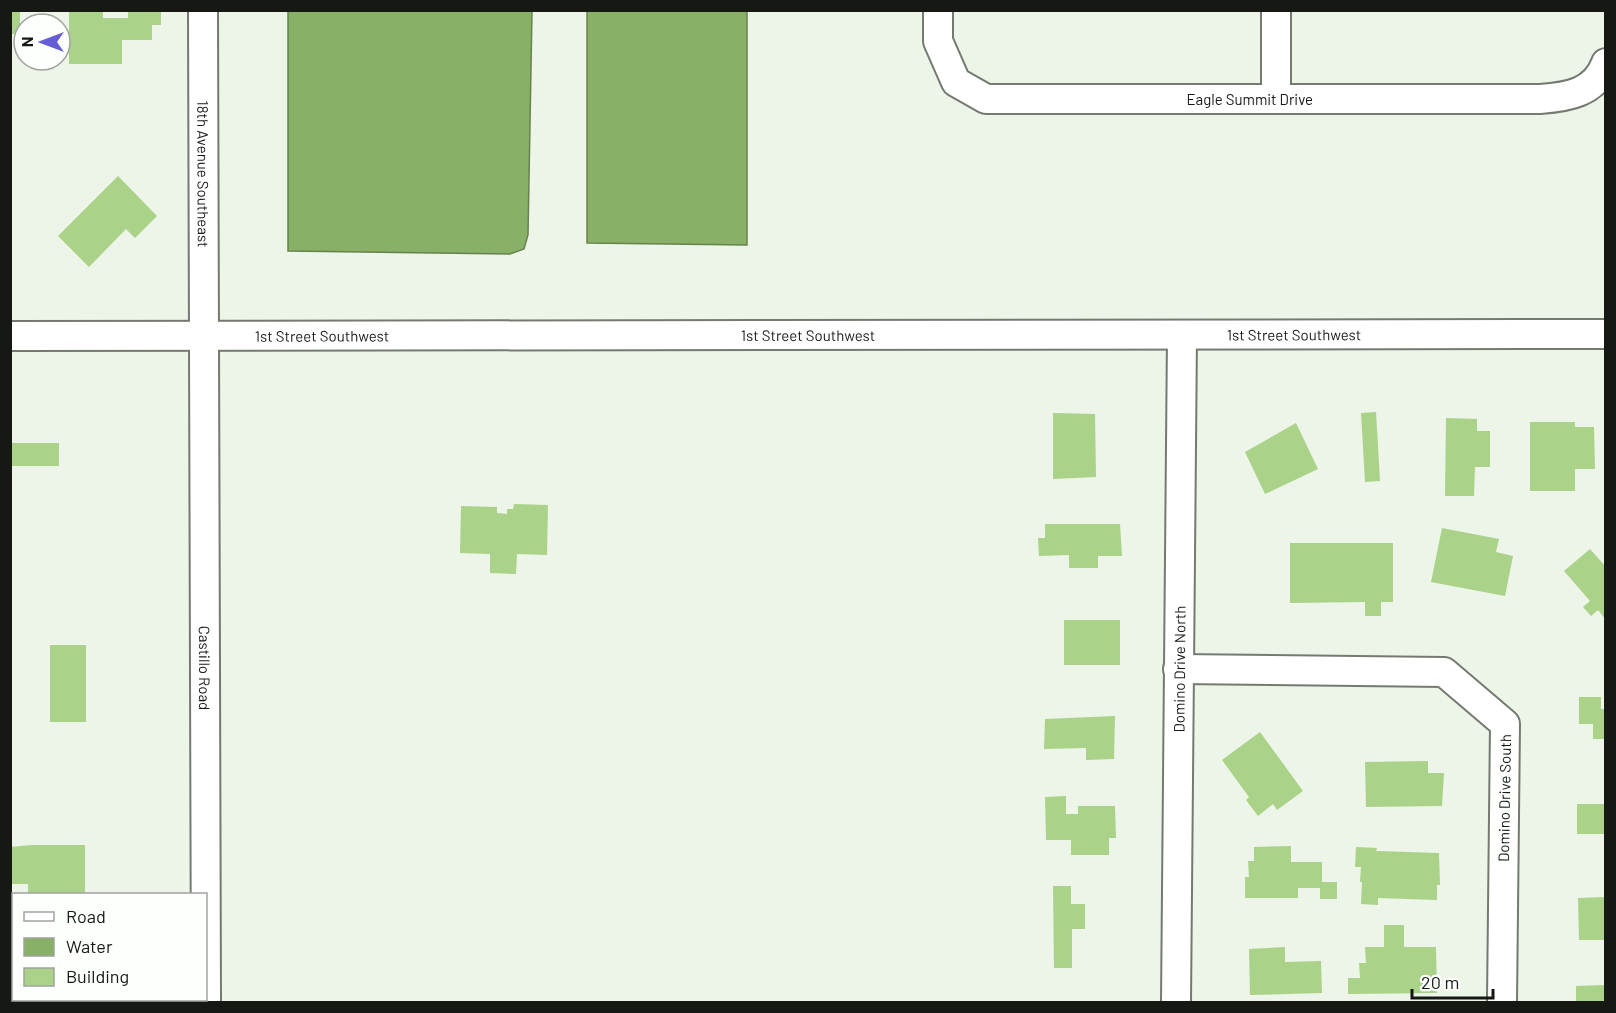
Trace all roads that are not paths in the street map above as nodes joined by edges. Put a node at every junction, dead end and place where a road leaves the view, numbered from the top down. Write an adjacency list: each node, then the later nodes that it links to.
1 (203, 10): 7 (street, 18th Avenue Southeast)
2 (938, 10): 5 (street, Eagle Summit Drive)
3 (1276, 10): 5 (street)
4 (1605, 63): 5 (street, Eagle Summit Drive)
5 (1276, 99)
6 (1605, 334): 8 (street, 1st Street Southwest)
7 (204, 335): 8 (street, 1st Street Southwest); 9 (street, 1st Street Southwest); 11 (street, Castillo Road)
8 (1182, 335): 10 (street, Domino Drive North)
9 (10, 336)
10 (1178, 669): 12 (street, Domino Drive North); 13 (street, Domino Drive South)
11 (206, 893)
12 (1176, 1002)
13 (1502, 1002)

